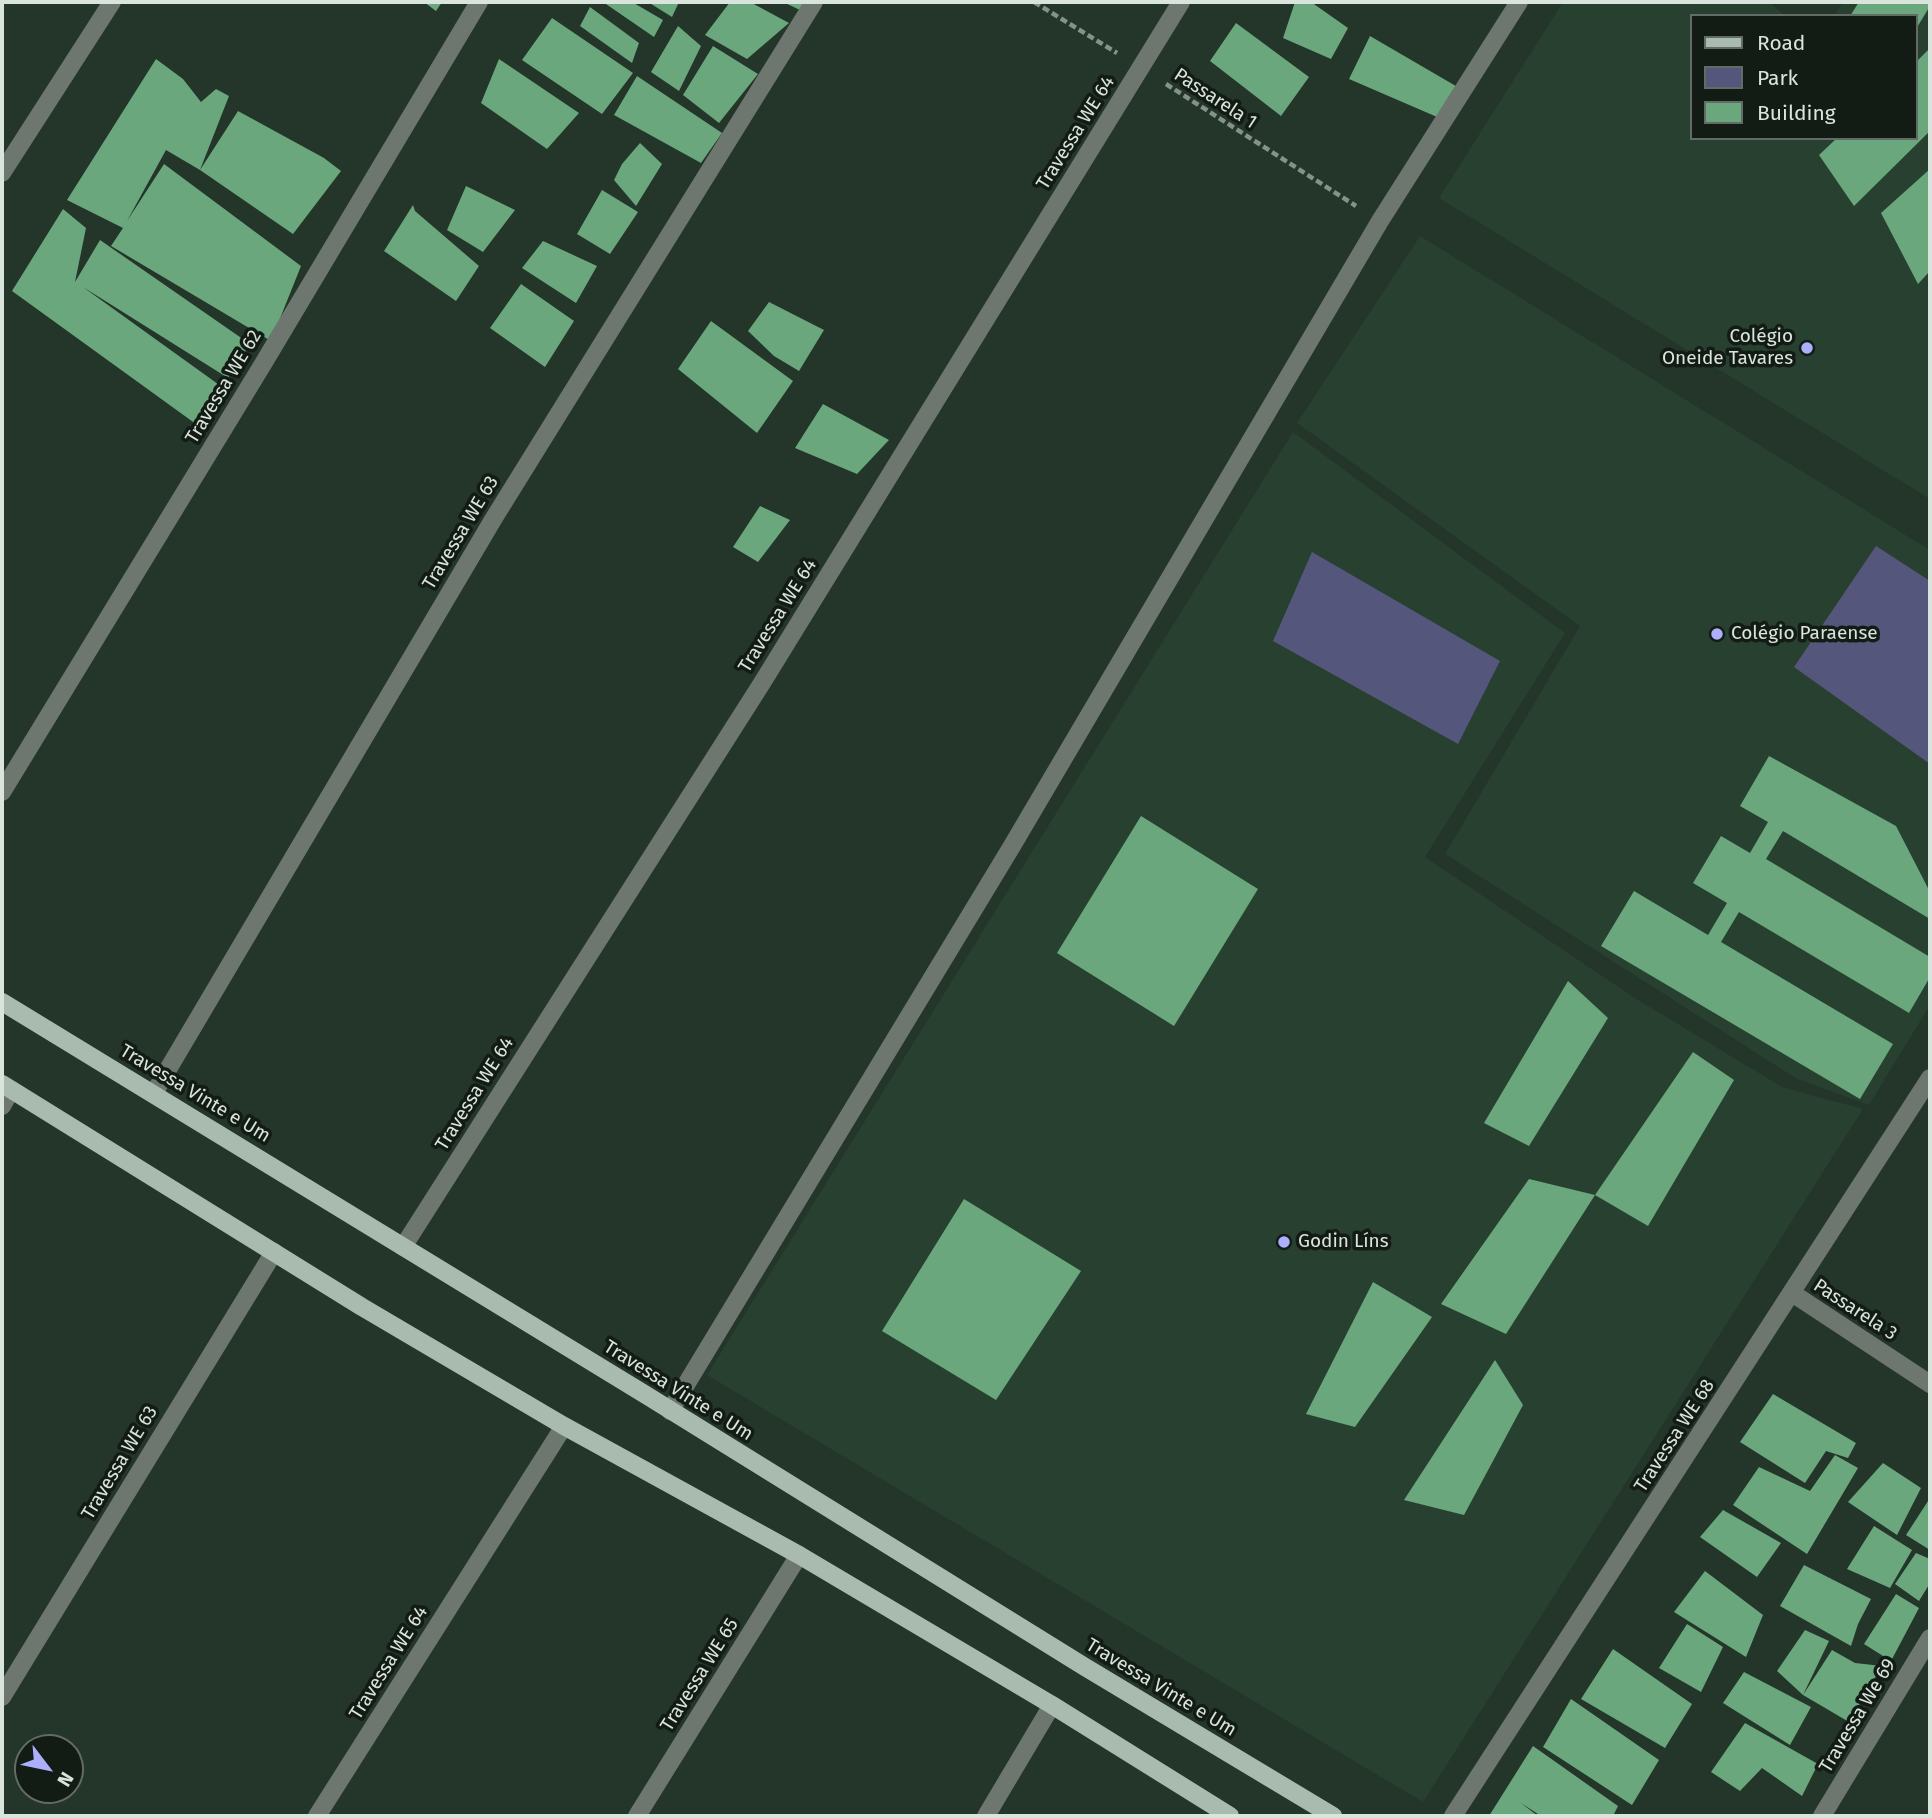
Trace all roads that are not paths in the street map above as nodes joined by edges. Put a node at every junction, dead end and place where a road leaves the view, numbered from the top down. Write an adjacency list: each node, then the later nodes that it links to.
1 (112, 2): 6 (street)
2 (479, 2): 7 (street, Travessa WE 62)
3 (814, 2): 11 (street, Travessa WE 63)
4 (1181, 2): 13 (street, Travessa WE 64)
5 (1519, 2): 17 (street)
6 (2, 173)
7 (2, 792)
8 (2, 1002): 11 (main road, Travessa Vinte e Um)
9 (1930, 1078): 15 (street, Travessa WE 68)
10 (7, 1087): 12 (street); 14 (main road)
11 (154, 1093): 13 (main road, Travessa Vinte e Um)
12 (2, 1105)
13 (403, 1247): 17 (main road, Travessa Vinte e Um)
14 (274, 1252): 18 (main road); 21 (street, Travessa WE 63)
15 (1792, 1293): 16 (street, Passarela 3); 28 (street, Travessa WE 68)
16 (1930, 1384)
17 (670, 1411): 27 (main road, Travessa Vinte e Um)
18 (565, 1426): 19 (main road); 23 (street, Travessa WE 64)
19 (799, 1555): 22 (main road); 24 (street, Travessa WE 65)
20 (1930, 1638): 29 (street, Travessa We 69)
21 (2, 1697)
22 (1052, 1705): 25 (street); 26 (main road)
23 (317, 1816)
24 (637, 1816)
25 (986, 1816)
26 (1230, 1816)
27 (1333, 1816)
28 (1453, 1816)
29 (1822, 1816)

